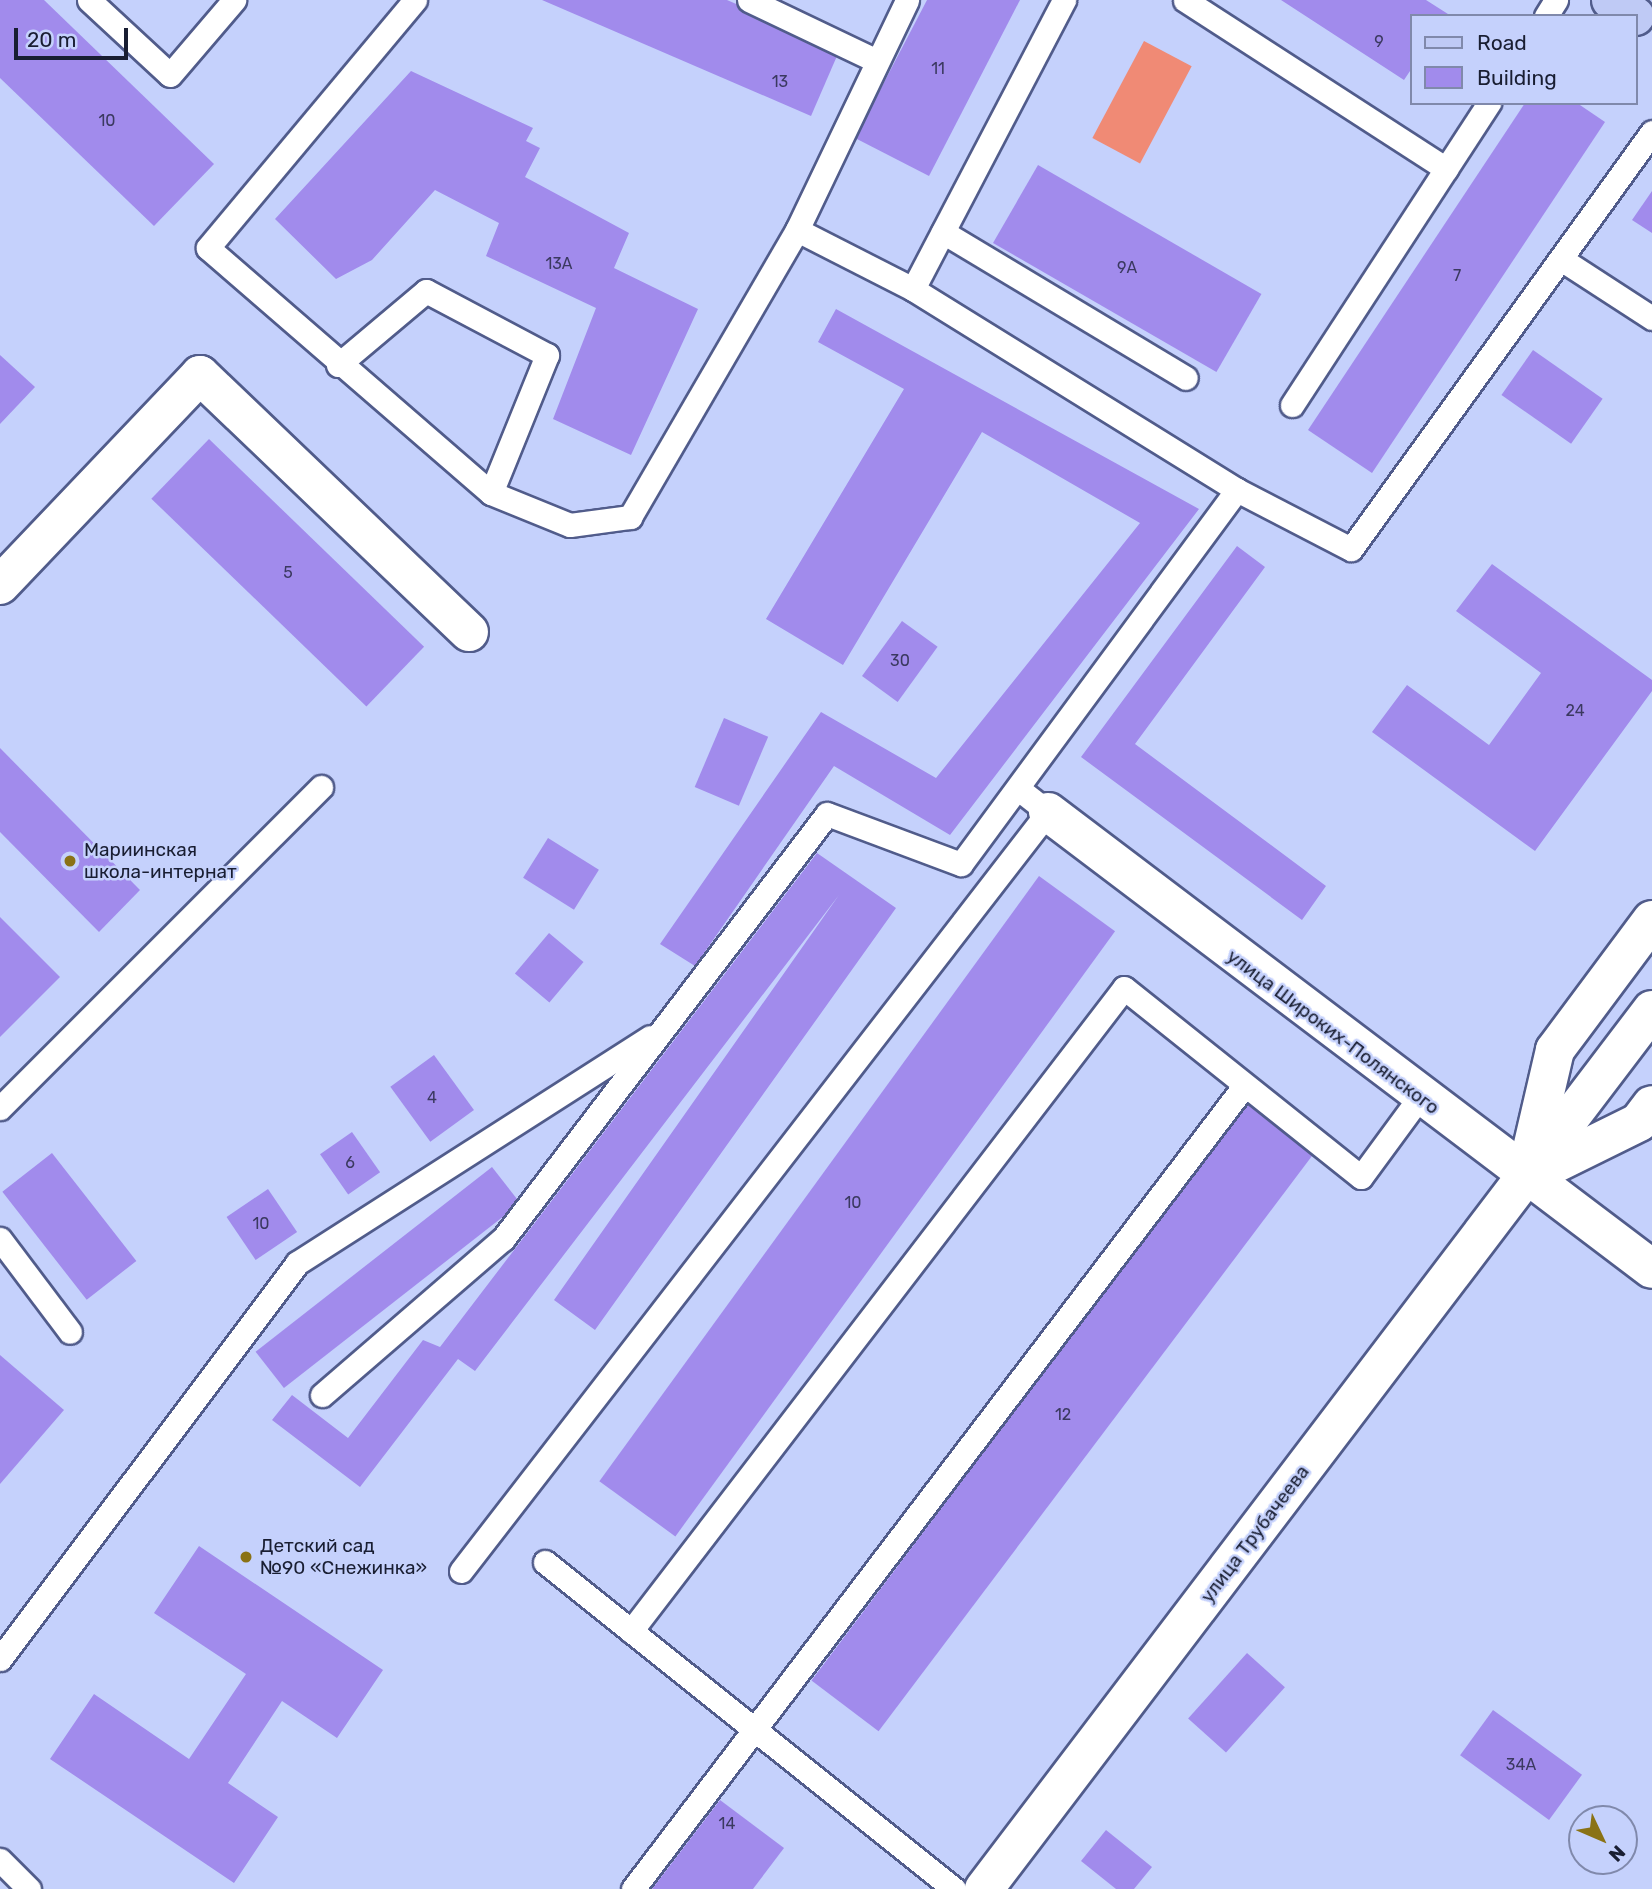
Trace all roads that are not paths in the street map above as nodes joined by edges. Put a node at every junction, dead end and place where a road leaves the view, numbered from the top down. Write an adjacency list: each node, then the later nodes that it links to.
1 (89, 0): 2 (lane)
2 (234, 0)
3 (415, 0): 19 (lane)
4 (749, 0): 10 (lane)
5 (907, 0): 10 (lane)
6 (1064, 0): 15 (lane)
7 (1185, 0): 13 (lane)
8 (1611, 0): 9 (main road)
9 (1632, 14)
10 (877, 61): 14 (lane)
11 (1488, 105): 13 (lane)
12 (1652, 132): 16 (lane)
13 (1446, 169): 21 (lane)
14 (797, 230): 17 (lane); 23 (lane)
15 (943, 232): 17 (lane); 20 (lane)
16 (1561, 259): 18 (lane); 22 (lane)
17 (913, 289): 22 (lane)
18 (1652, 318)
19 (338, 365): 23 (lane); 23 (lane)
20 (1186, 378)
21 (1292, 405)
22 (1237, 490): 27 (lane)
23 (491, 493)
24 (0, 585): 25 (main road)
25 (469, 632)
26 (321, 787): 34 (lane)
27 (1034, 800): 30 (lane); 32 (main road, улица Широких-Полянского); 41 (lane)
28 (1652, 919): 35 (main road, улица Трубачеева)
29 (1644, 1021): 35 (main road, улица Трубачеева)
30 (664, 1028): 39 (lane); 43 (lane)
31 (1244, 1086): 32 (lane); 42 (lane); 44 (lane)
32 (1419, 1098): 35 (main road, улица Широких-Полянского)
33 (1652, 1105): 35 (main road, улица Трубачеева)
34 (0, 1108)
35 (1525, 1178): 37 (main road, улица Широких-Полянского); 49 (main road, улица Трубачеева)
36 (0, 1239): 38 (lane)
37 (1652, 1269)
38 (70, 1332)
39 (322, 1395)
40 (545, 1562): 42 (lane)
41 (461, 1571)
42 (631, 1631): 44 (lane)
43 (0, 1659)
44 (754, 1729): 47 (lane); 48 (lane)
45 (0, 1860): 46 (lane)
46 (29, 1889)
47 (633, 1889)
48 (954, 1889)
49 (984, 1889)

